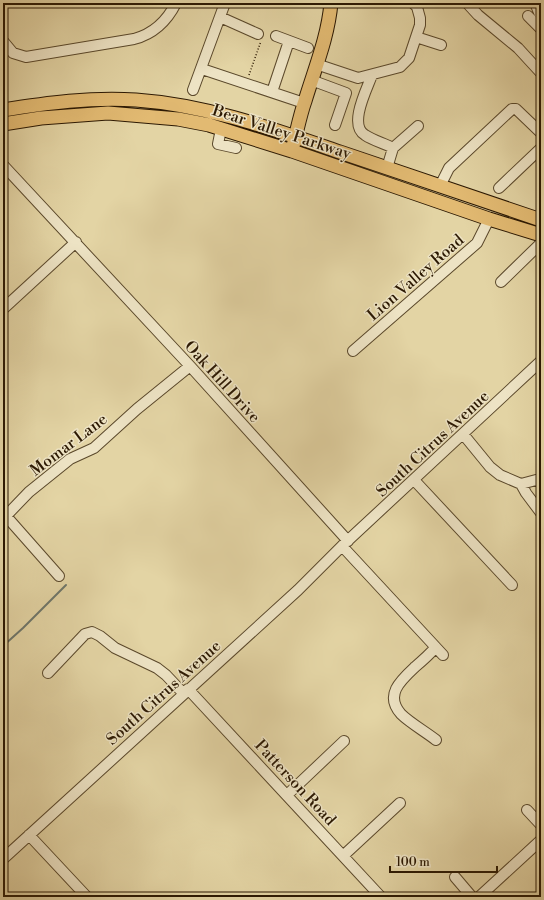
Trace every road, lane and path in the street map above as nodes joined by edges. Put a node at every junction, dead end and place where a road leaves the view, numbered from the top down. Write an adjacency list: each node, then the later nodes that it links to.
1 (176, 3): 13 (street)
2 (226, 3): 8 (street)
3 (331, 3): 17 (main road)
4 (413, 3): 12 (street)
5 (467, 3): 19 (street)
6 (535, 3): 9 (street)
7 (528, 16): 9 (street)
8 (220, 18): 10 (street); 18 (street)
9 (540, 23)
10 (261, 35): 22 (path)
11 (276, 36): 14 (street)
12 (416, 37): 15 (street); 20 (street)
13 (3, 41)
14 (289, 41): 16 (street); 23 (street)
15 (441, 44)
16 (308, 48)
17 (316, 64): 20 (street); 21 (main road)
18 (202, 69): 22 (street); 24 (street)
19 (541, 73)
20 (372, 75): 34 (street)
21 (311, 80): 25 (main road); 28 (street)
22 (246, 83): 23 (street)
23 (272, 92): 25 (street)
24 (191, 98): 26 (main road, Bear Valley Parkway); 32 (main road, Bear Valley Parkway)
25 (304, 103): 32 (main road)
26 (3, 110)
27 (3, 124): 30 (main road, Bear Valley Parkway)
28 (335, 125)
29 (418, 126): 34 (street)
30 (221, 129): 33 (street); 36 (main road, Bear Valley Parkway)
31 (541, 133): 39 (street)
32 (296, 137): 36 (main road); 38 (main road, Bear Valley Parkway)
33 (236, 148)
34 (393, 148): 38 (street)
35 (541, 148): 40 (street)
36 (292, 151): 41 (main road, Bear Valley Parkway)
37 (3, 165): 44 (street, Oak Hill Drive)
38 (387, 168): 39 (main road, Bear Valley Parkway)
39 (440, 186): 42 (main road, Bear Valley Parkway)
40 (499, 188)
41 (489, 219): 43 (main road, Bear Valley Parkway); 48 (street, Lion Valley Road)
42 (541, 220)
43 (541, 235)
44 (76, 242): 47 (street); 50 (street, Oak Hill Drive)
45 (541, 243): 46 (street)
46 (500, 282)
47 (3, 309)
48 (353, 352)
49 (541, 361): 51 (street, South Citrus Avenue)
50 (190, 366): 56 (street, Momar Lane); 57 (street, Oak Hill Drive)
51 (463, 434): 52 (street, South Citrus Avenue); 54 (street)
52 (414, 480): 57 (street, South Citrus Avenue); 59 (street)
53 (541, 482): 54 (street)
54 (521, 484): 55 (street)
55 (541, 513)
56 (4, 517): 58 (street)
57 (345, 544): 61 (street, South Citrus Avenue); 62 (street)
58 (59, 576)
59 (512, 585)
60 (48, 674): 61 (street, Patterson Road)
61 (186, 691): 64 (street, Patterson Road); 68 (street, South Citrus Avenue)
62 (436, 740)
63 (344, 742): 64 (street)
64 (287, 795): 70 (street, Patterson Road)
65 (400, 803): 70 (street)
66 (528, 810): 67 (street)
67 (541, 825)
68 (29, 835): 71 (street, South Citrus Avenue); 73 (street)
69 (541, 840): 76 (street)
70 (344, 855): 74 (street, Patterson Road)
71 (3, 859)
72 (455, 878): 75 (street)
73 (88, 897)
74 (381, 897)
75 (472, 897)
76 (479, 897)

